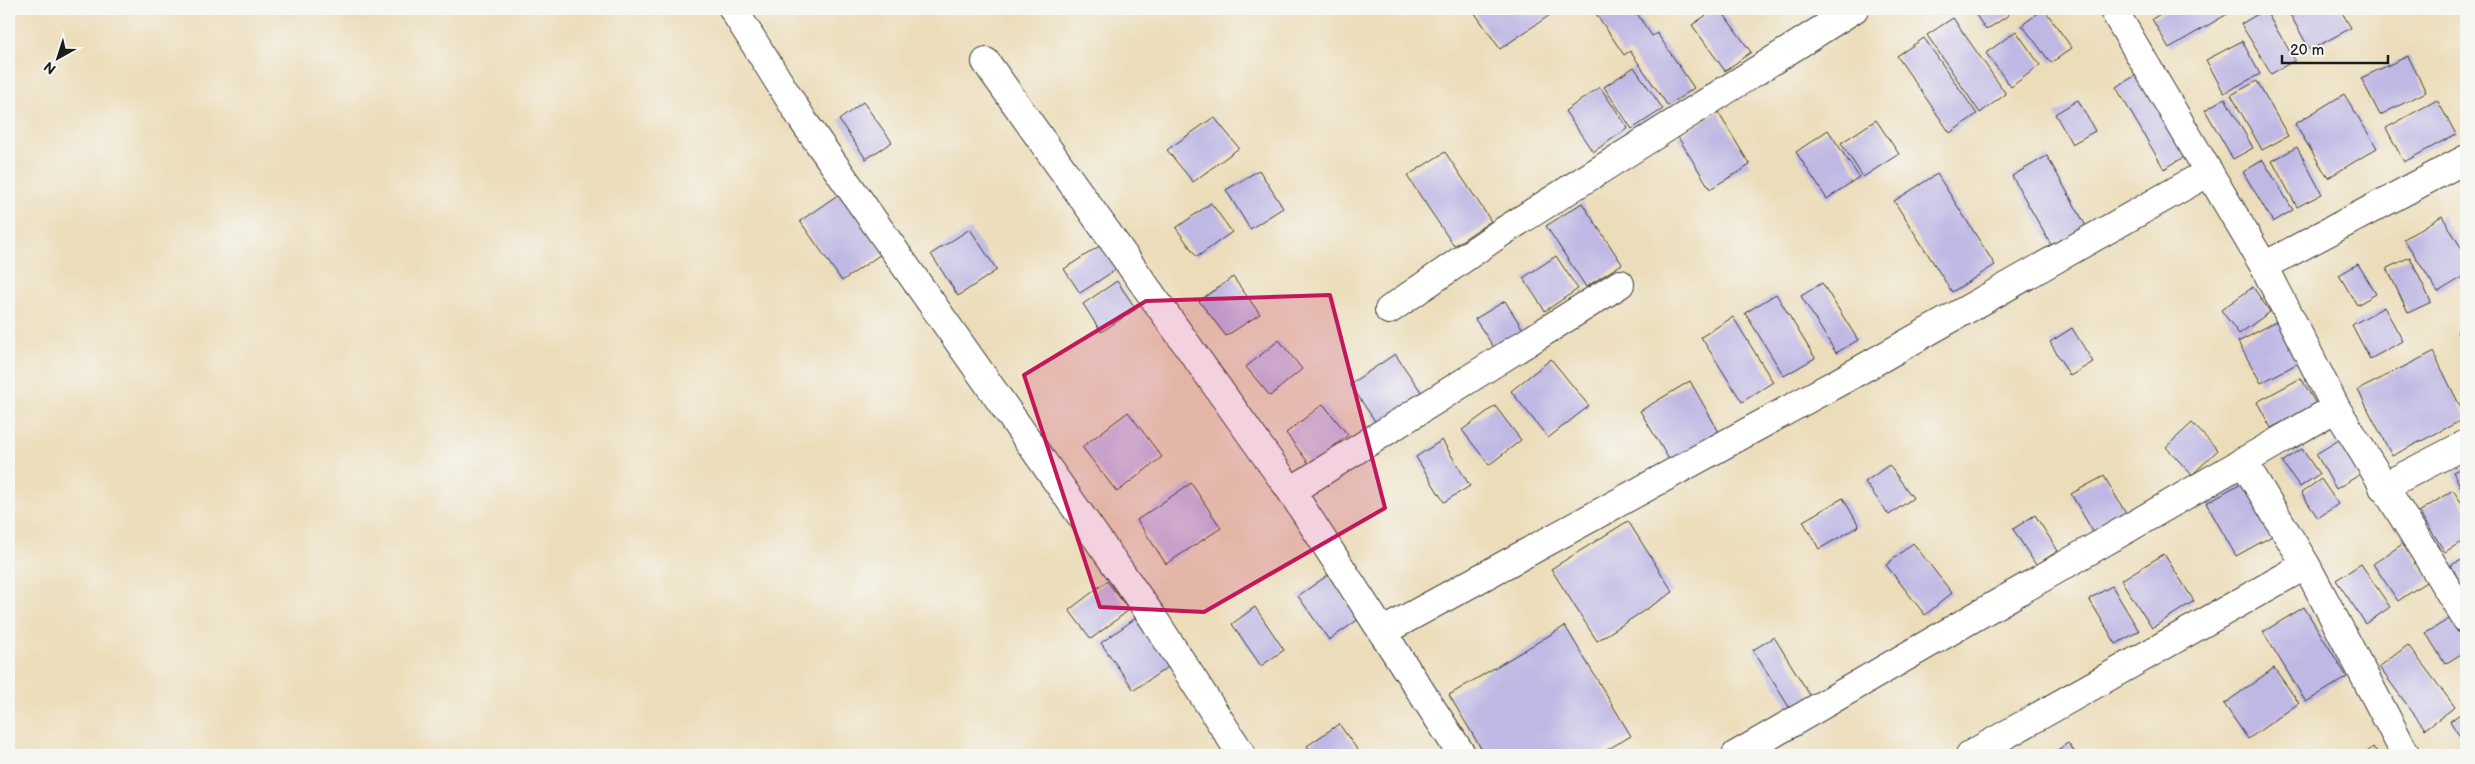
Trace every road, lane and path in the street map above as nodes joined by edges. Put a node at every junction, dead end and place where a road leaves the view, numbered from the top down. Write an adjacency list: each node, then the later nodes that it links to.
1 (733, 9): 18 (street)
2 (1854, 9): 9 (street)
3 (2113, 9): 6 (street)
4 (986, 62): 14 (street)
5 (2466, 159): 7 (street)
6 (2209, 172): 7 (street); 17 (street)
7 (2264, 266): 10 (street)
8 (1620, 284): 14 (street)
9 (1389, 310)
10 (2336, 408): 12 (street); 13 (street)
11 (2466, 444): 13 (street)
12 (2243, 461): 15 (street); 20 (street)
13 (2383, 488): 16 (street)
14 (1291, 491): 17 (street)
15 (2306, 565): 21 (street); 22 (street)
16 (2466, 619)
17 (1382, 632): 19 (street)
18 (1242, 755)
19 (1462, 755)
20 (1736, 755)
21 (1970, 755)
22 (2406, 755)

